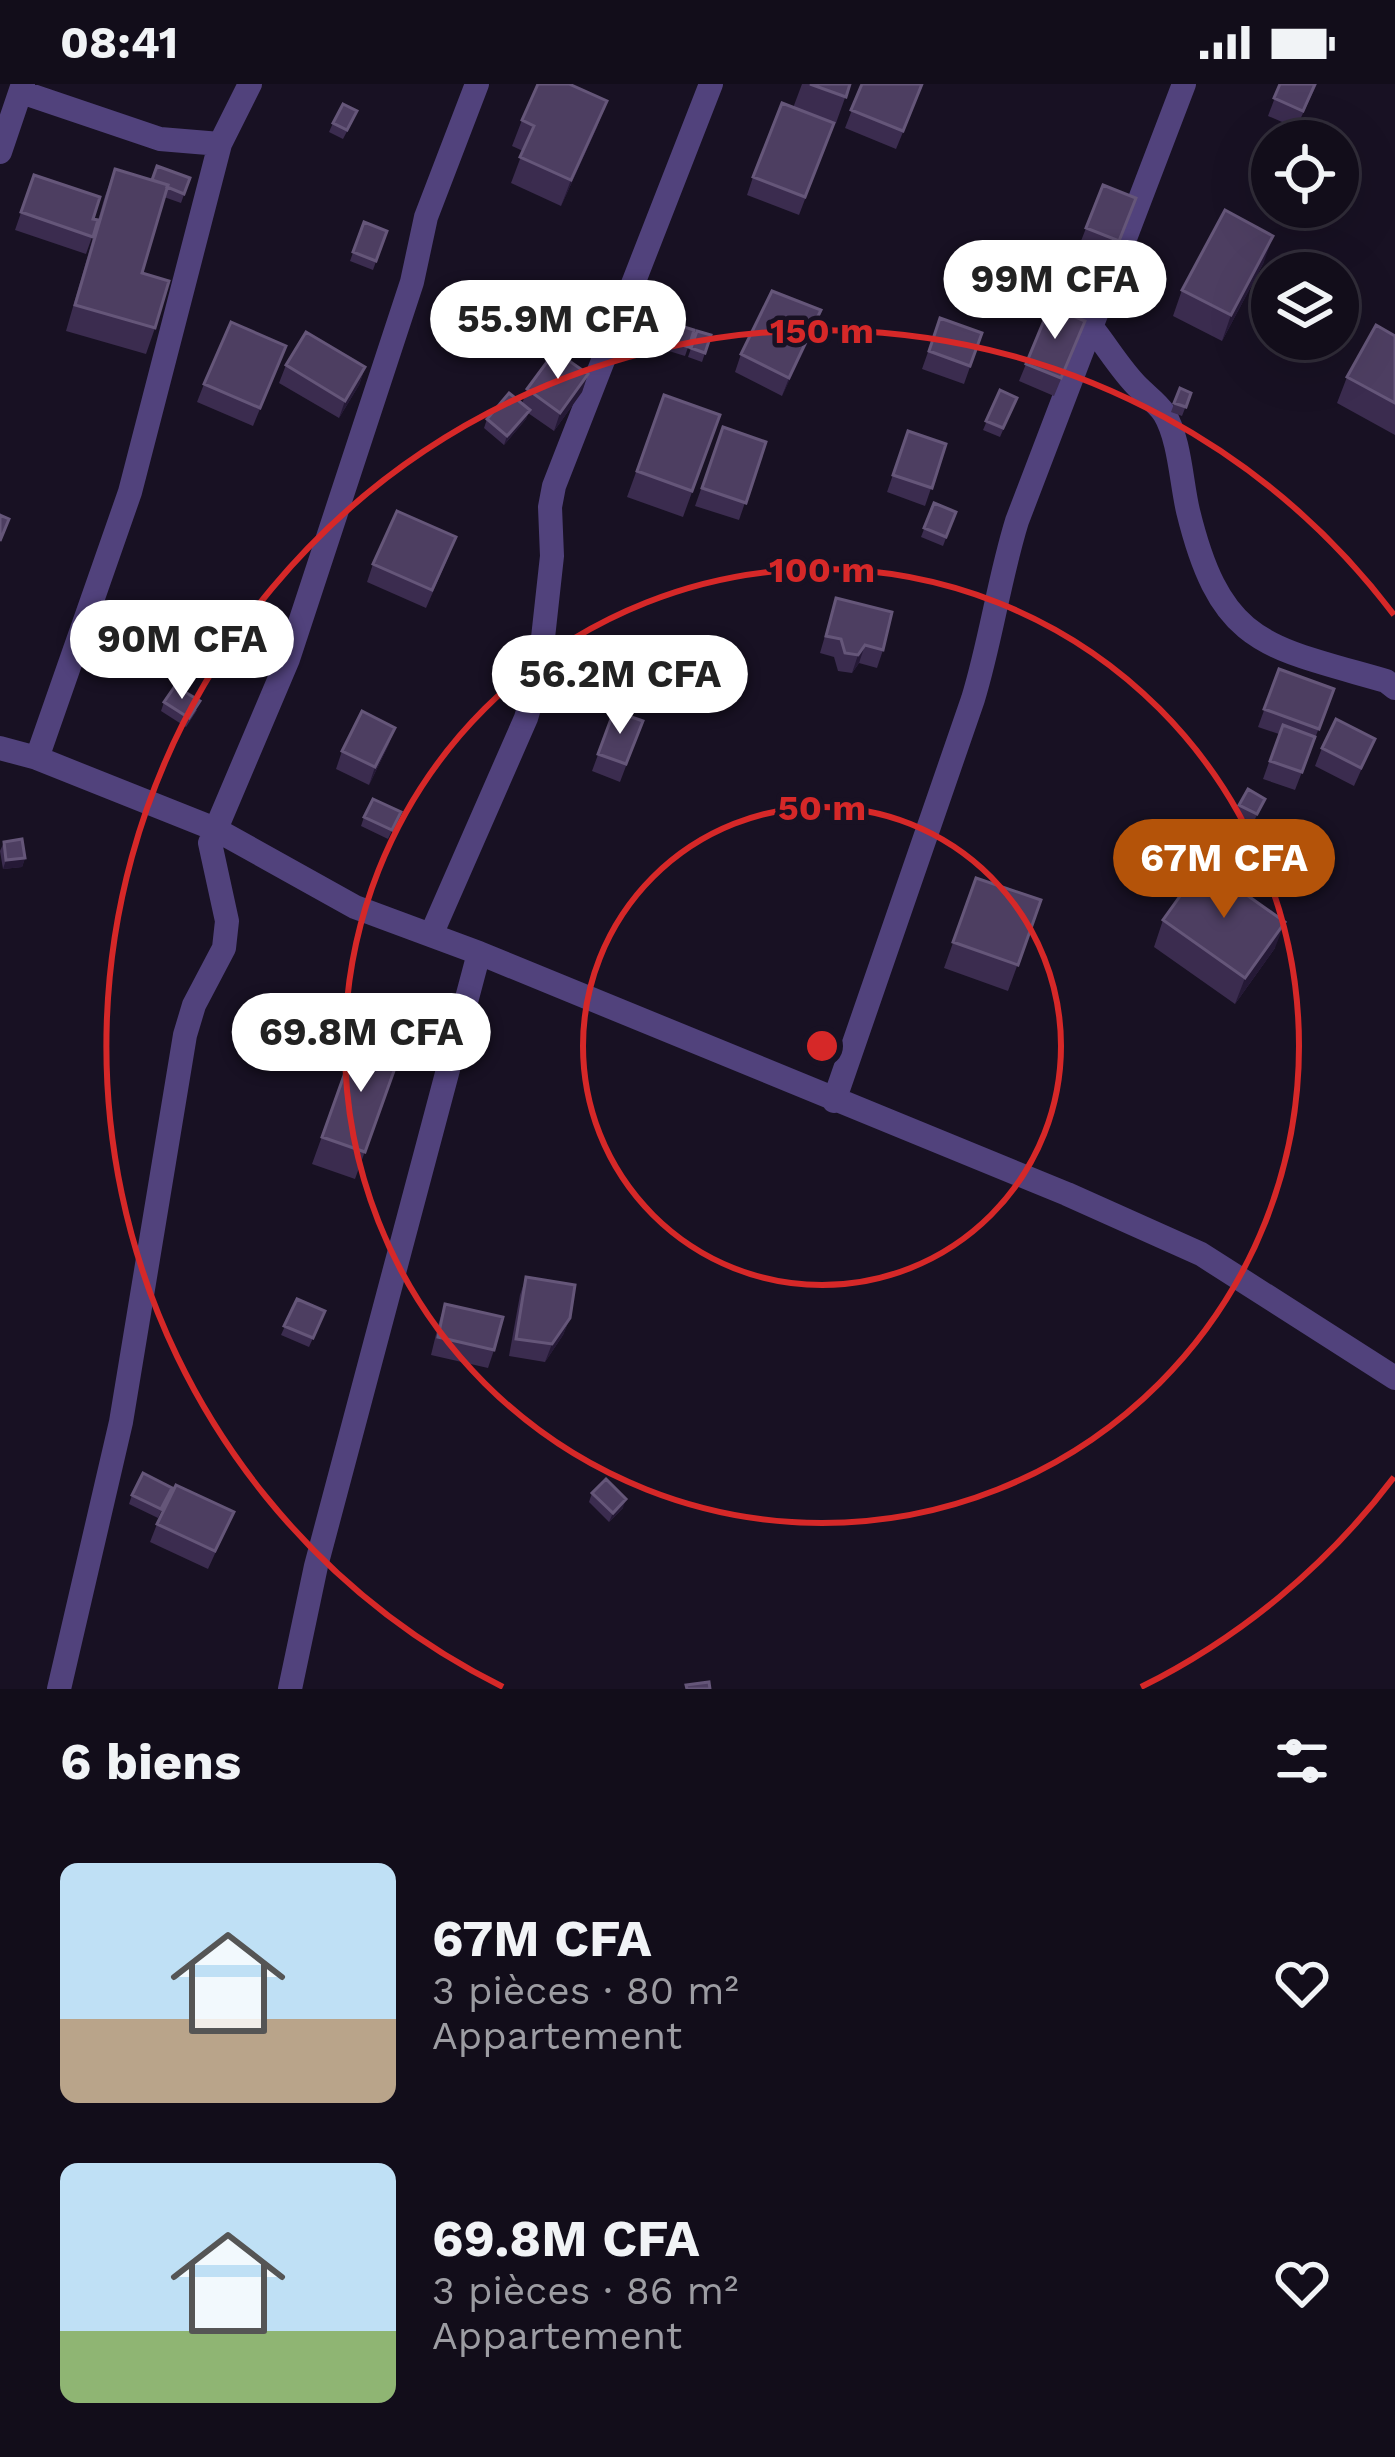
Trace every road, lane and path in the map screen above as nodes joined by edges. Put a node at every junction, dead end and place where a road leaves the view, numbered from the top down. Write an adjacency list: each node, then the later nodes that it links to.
1 (250, 84): 6 (street)
2 (477, 84): 12 (street)
3 (711, 84): 13 (street)
4 (1184, 84): 8 (street)
5 (22, 88): 6 (street); 7 (street)
6 (220, 144): 11 (street)
7 (0, 152)
8 (1093, 329): 9 (street); 15 (street)
9 (1395, 688)
10 (0, 748): 11 (street)
11 (37, 758): 12 (street)
12 (215, 830): 13 (street); 17 (street)
13 (431, 935): 14 (street)
14 (479, 952): 15 (street); 18 (street)
15 (834, 1101): 16 (street)
16 (1395, 1378)
17 (59, 1689)
18 (290, 1689)

